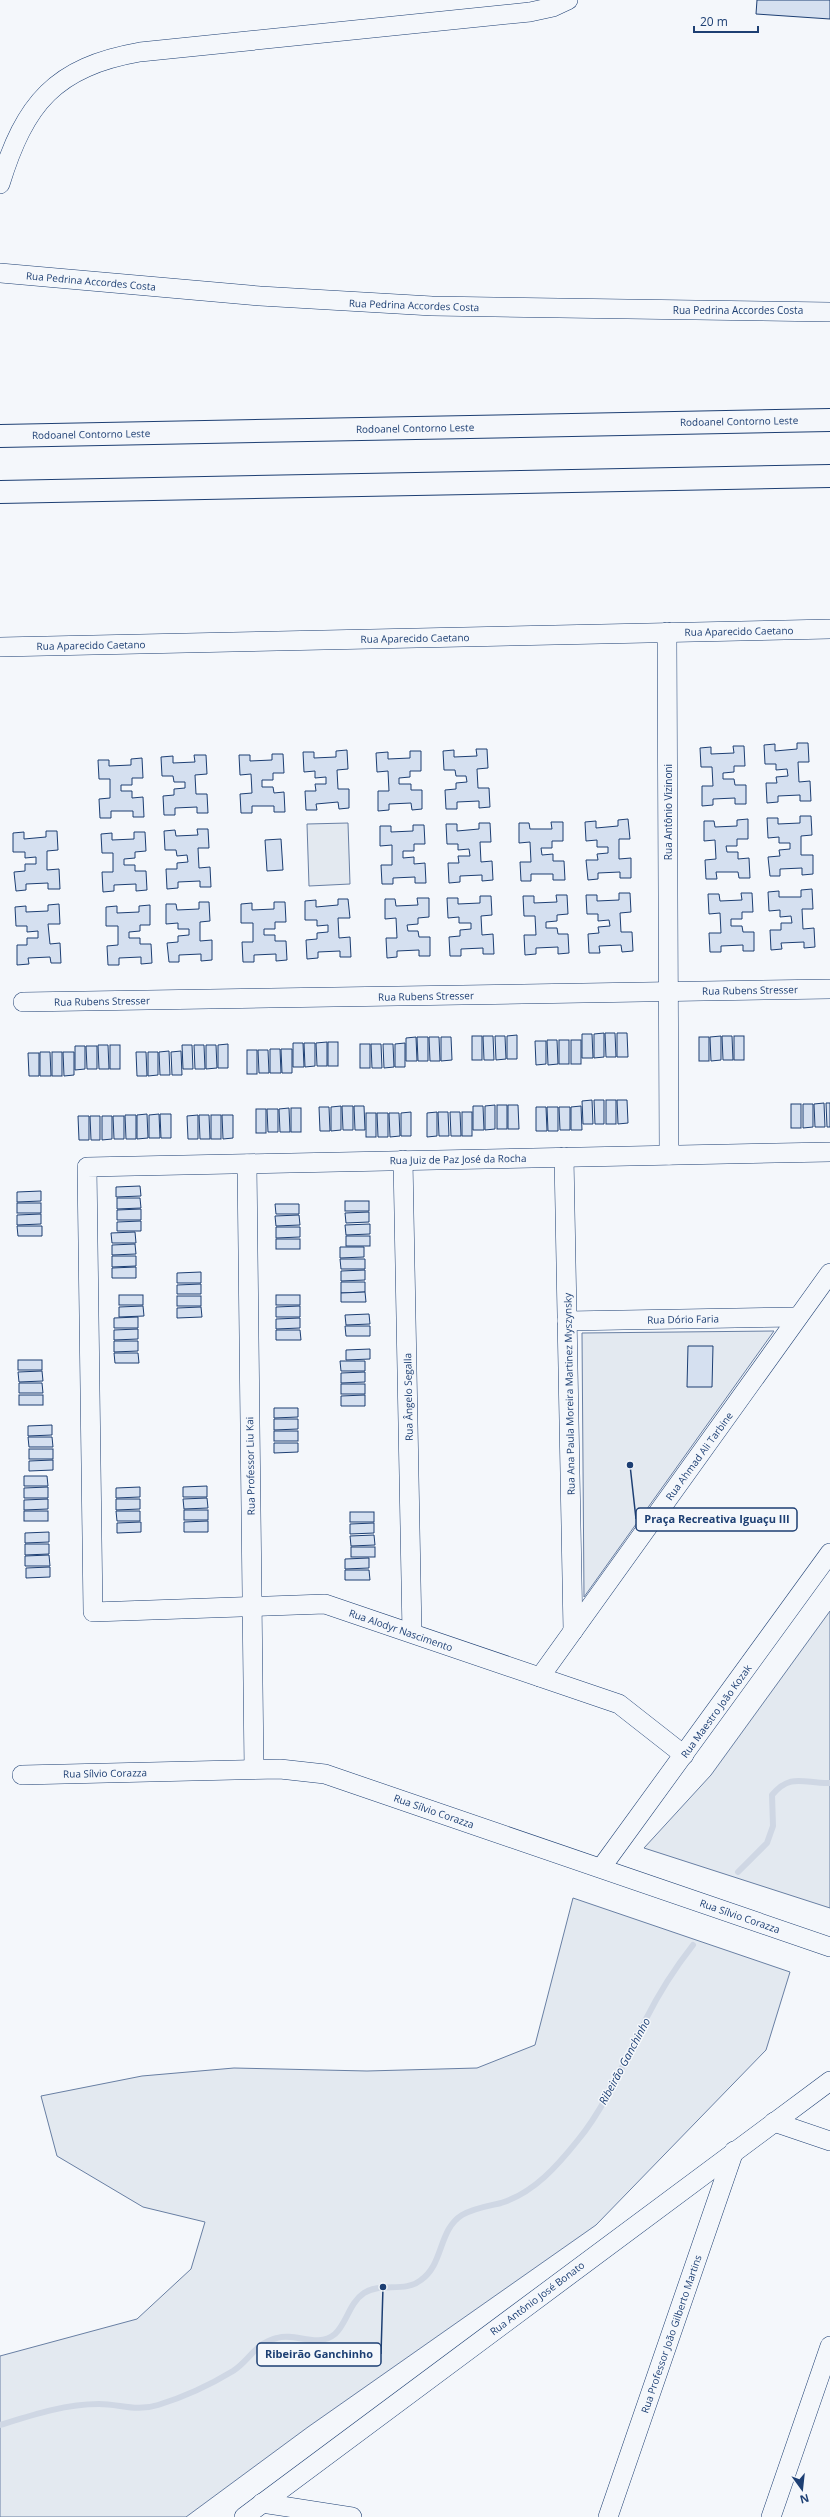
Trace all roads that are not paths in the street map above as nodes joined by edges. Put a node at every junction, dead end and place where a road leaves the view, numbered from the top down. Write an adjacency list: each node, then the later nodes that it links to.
1 (568, 0): 2 (street)
2 (0, 184)
3 (0, 273): 4 (street, Rua Pedrina Accordes Costa)
4 (830, 312)
5 (830, 420): 6 (highway, Rodoanel Contorno Leste)
6 (0, 436)
7 (830, 476): 8 (highway)
8 (0, 492)
9 (830, 629): 10 (street, Rua Aparecido Caetano)
10 (667, 632): 11 (street, Rua Aparecido Caetano); 13 (street, Rua Antônio Vizinoni)
11 (0, 647)
12 (830, 989): 13 (street, Rua Rubens Stresser)
13 (668, 992): 14 (street, Rua Rubens Stresser); 16 (street, Rua Antônio Vizinoni)
14 (23, 1002)
15 (830, 1152): 16 (street, Rua Juiz de Paz José da Rocha)
16 (668, 1155): 17 (street, Rua Juiz de Paz José da Rocha)
17 (564, 1157): 18 (street, Rua Juiz de Paz José da Rocha); 22 (street, Rua Ana Paula Moreira Martinez Myszynsky)
18 (403, 1160): 19 (street, Rua Juiz de Paz José da Rocha); 27 (street, Rua Ângelo Segalla)
19 (247, 1164): 24 (street, Rua Professor Liu Kai); 25 (street, Rua Juiz de Paz José da Rocha)
20 (830, 1274): 21 (street, Rua Ahmad Ali Tarbine)
21 (798, 1317): 22 (street, Rua Dório Faria); 26 (street, Rua Ahmad Ali Tarbine)
22 (567, 1321): 26 (street, Rua Ana Paula Moreira Martinez Myszynsky)
23 (830, 1553): 29 (street, Rua Maestro João Kozak)
24 (252, 1606): 25 (street, Rua Alodyr Nascimento); 27 (street, Rua Alodyr Nascimento); 30 (street, Rua Professor Liu Kai)
25 (93, 1612)
26 (573, 1632): 28 (street, Rua Ahmad Ali Tarbine)
27 (412, 1633): 28 (street, Rua Alodyr Nascimento)
28 (540, 1677): 29 (street, Rua Alodyr Nascimento)
29 (684, 1754): 32 (street, Rua Maestro João Kozak)
30 (254, 1769): 31 (street, Rua Sílvio Corazza); 32 (street, Rua Sílvio Corazza)
31 (22, 1775)
32 (601, 1868): 33 (street, Rua Sílvio Corazza)
33 (830, 1947)
34 (830, 2081): 35 (street, Rua Antônio José Bonato)
35 (774, 2122): 36 (street); 37 (street, Rua Antônio José Bonato)
36 (830, 2140)
37 (734, 2151): 39 (street, Rua Antônio José Bonato); 42 (street, Rua Professor João Gilberto Martins)
38 (830, 2346): 43 (street)
39 (262, 2504): 40 (street); 41 (street, Rua Antônio José Bonato)
40 (344, 2516)
41 (244, 2517)
42 (608, 2517)
43 (771, 2517)

